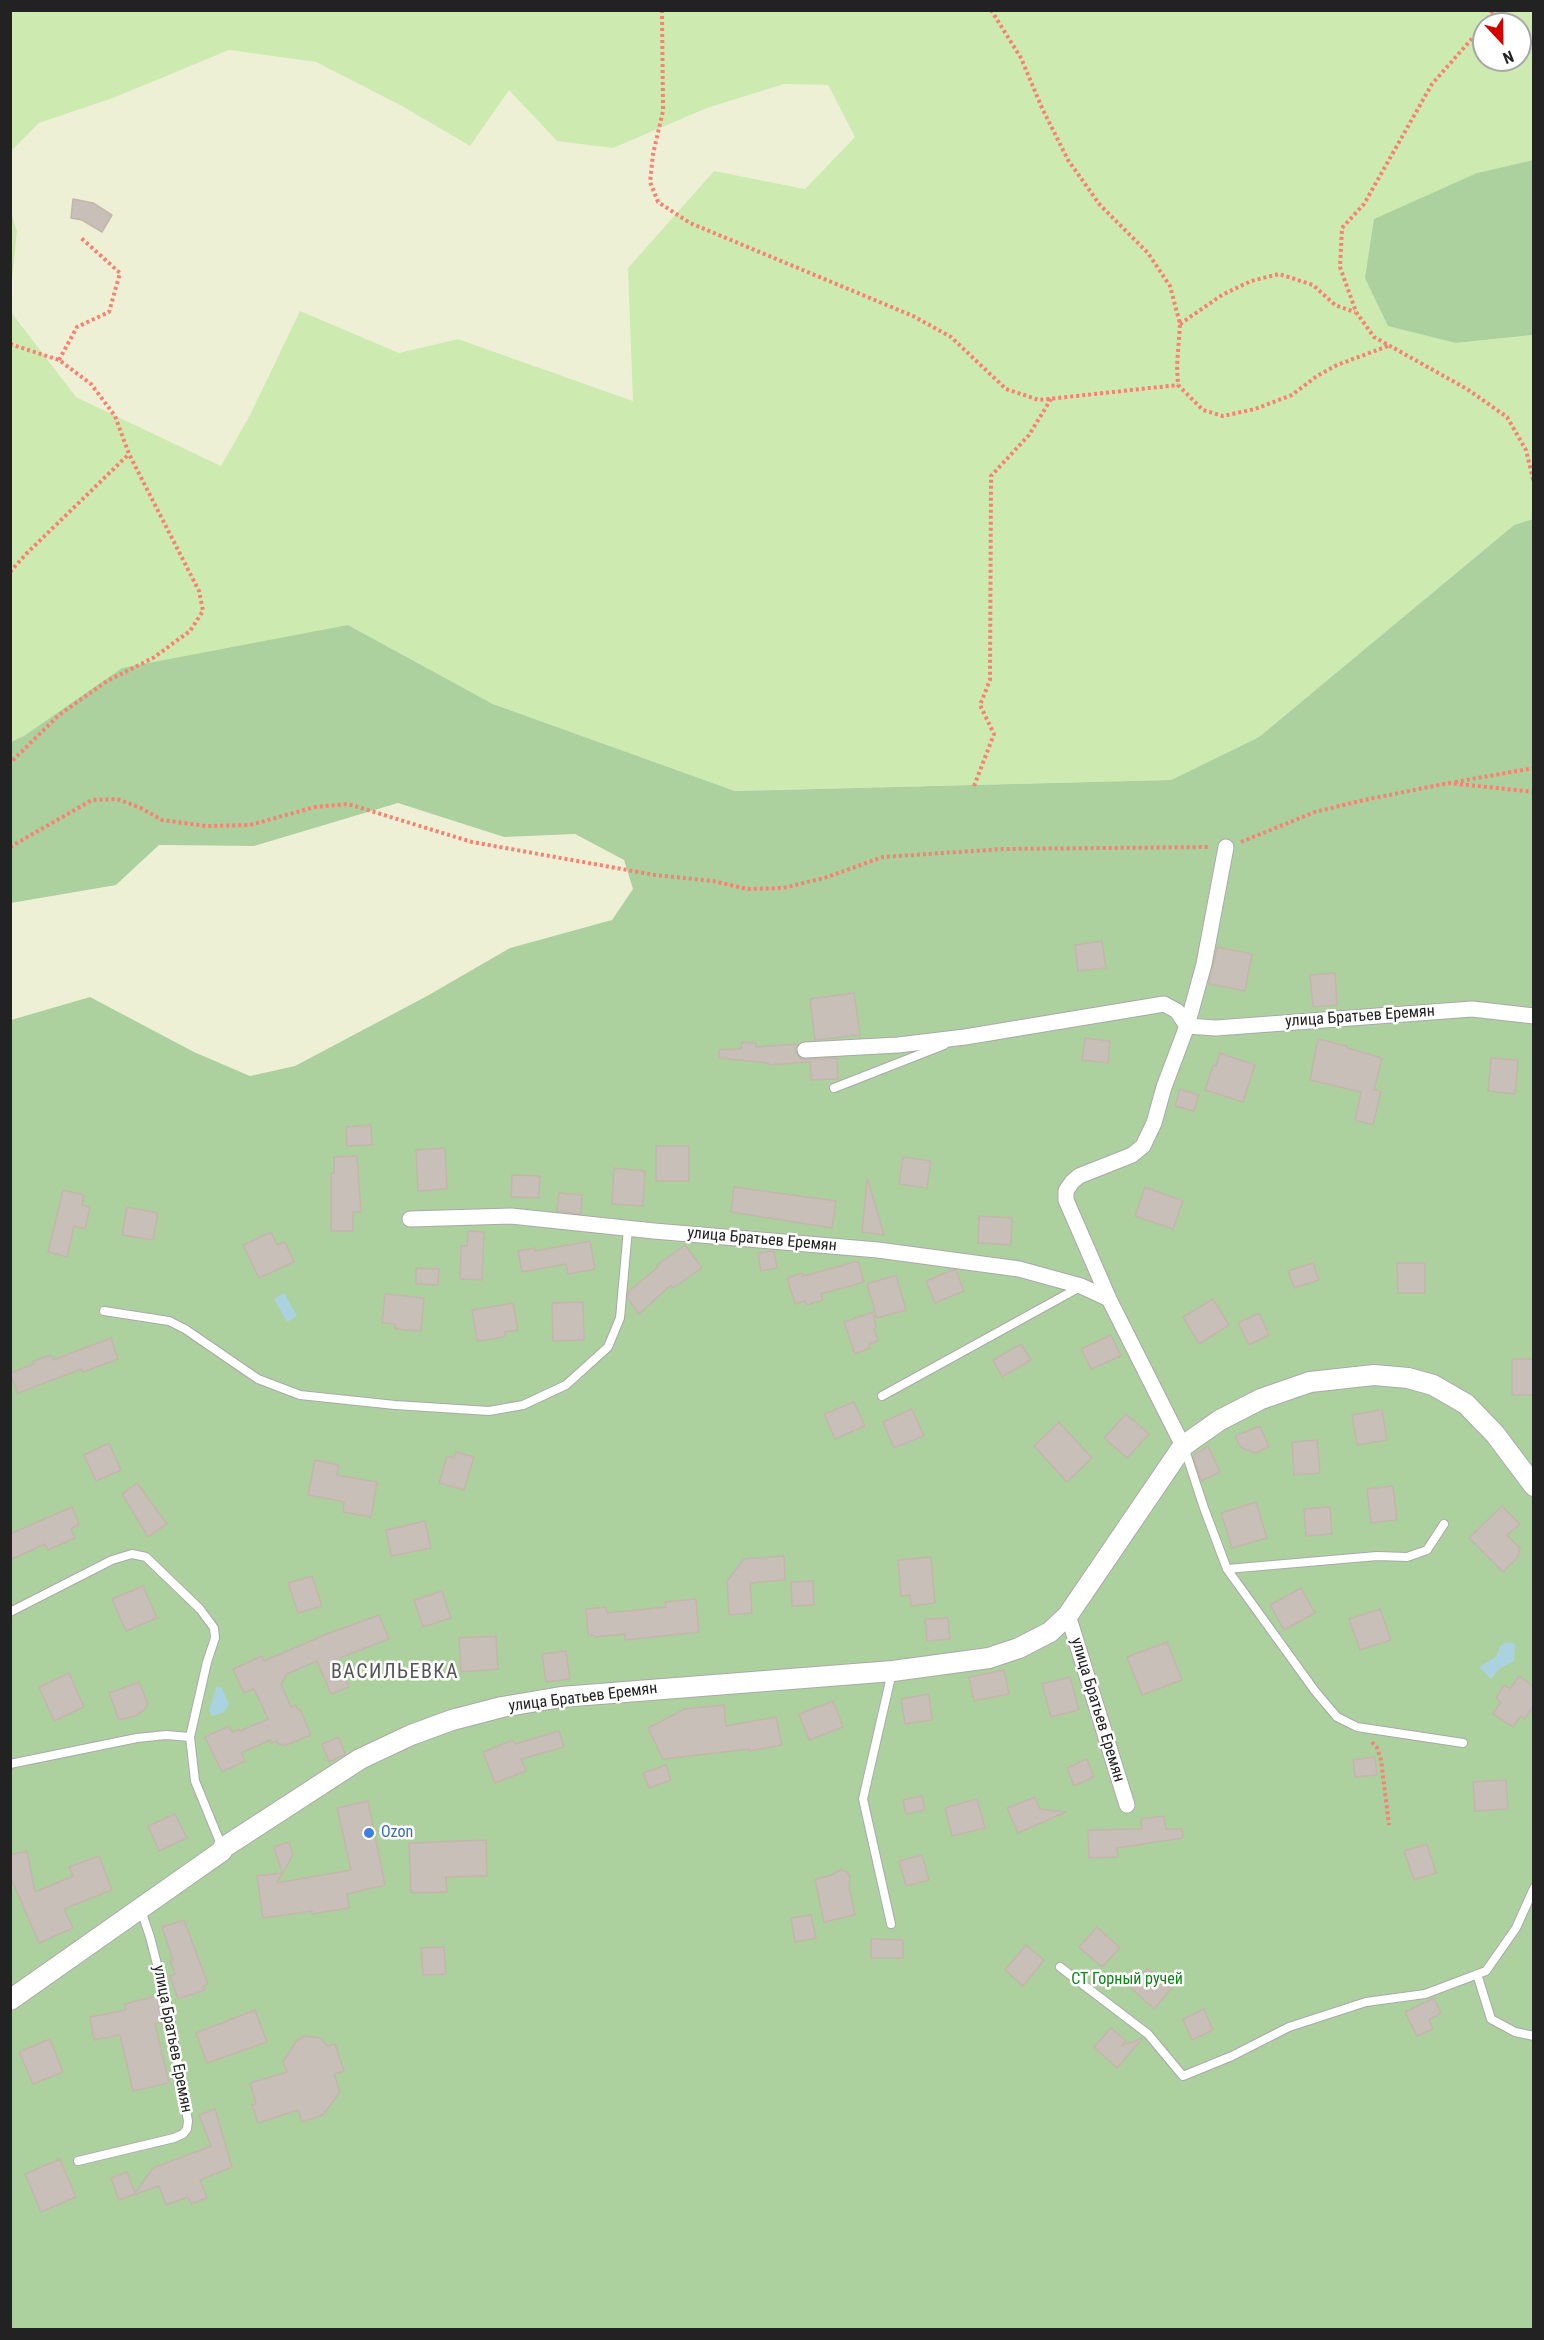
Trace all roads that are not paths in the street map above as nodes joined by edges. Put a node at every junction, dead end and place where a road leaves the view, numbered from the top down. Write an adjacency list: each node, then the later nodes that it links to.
1 (1226, 847): 3 (street)
2 (1533, 1016): 3 (street, улица Братьев Еремян)
3 (1187, 1026): 4 (street); 10 (street)
4 (965, 1037): 5 (street); 6 (lane)
5 (805, 1050)
6 (834, 1088)
7 (410, 1219): 8 (street, улица Братьев Еремян)
8 (628, 1228): 9 (street, улица Братьев Еремян); 11 (lane)
9 (1081, 1287): 10 (street, улица Братьев Еремян); 12 (lane)
10 (1109, 1299): 13 (street)
11 (104, 1311)
12 (882, 1396)
13 (1183, 1446): 14 (street, улица Братьев Еремян); 16 (lane); 18 (street, улица Братьев Еремян)
14 (1529, 1482)
15 (1444, 1524): 16 (lane)
16 (1227, 1569): 21 (lane)
17 (10, 1612): 20 (lane)
18 (1068, 1615): 19 (street, улица Братьев Еремян); 23 (street, улица Братьев Еремян)
19 (893, 1671): 24 (street, улица Братьев Еремян); 27 (lane)
20 (190, 1737): 22 (lane); 24 (lane)
21 (1463, 1743)
22 (10, 1764)
23 (1127, 1805)
24 (223, 1848): 26 (street, улица Братьев Еремян)
25 (1533, 1888): 29 (lane)
26 (140, 1908): 30 (street, улица Братьев Еремян); 32 (lane, улица Братьев Еремян)
27 (891, 1924)
28 (1060, 1967): 29 (lane)
29 (1477, 1974): 31 (lane)
30 (10, 2000)
31 (1533, 2036)
32 (78, 2160)

